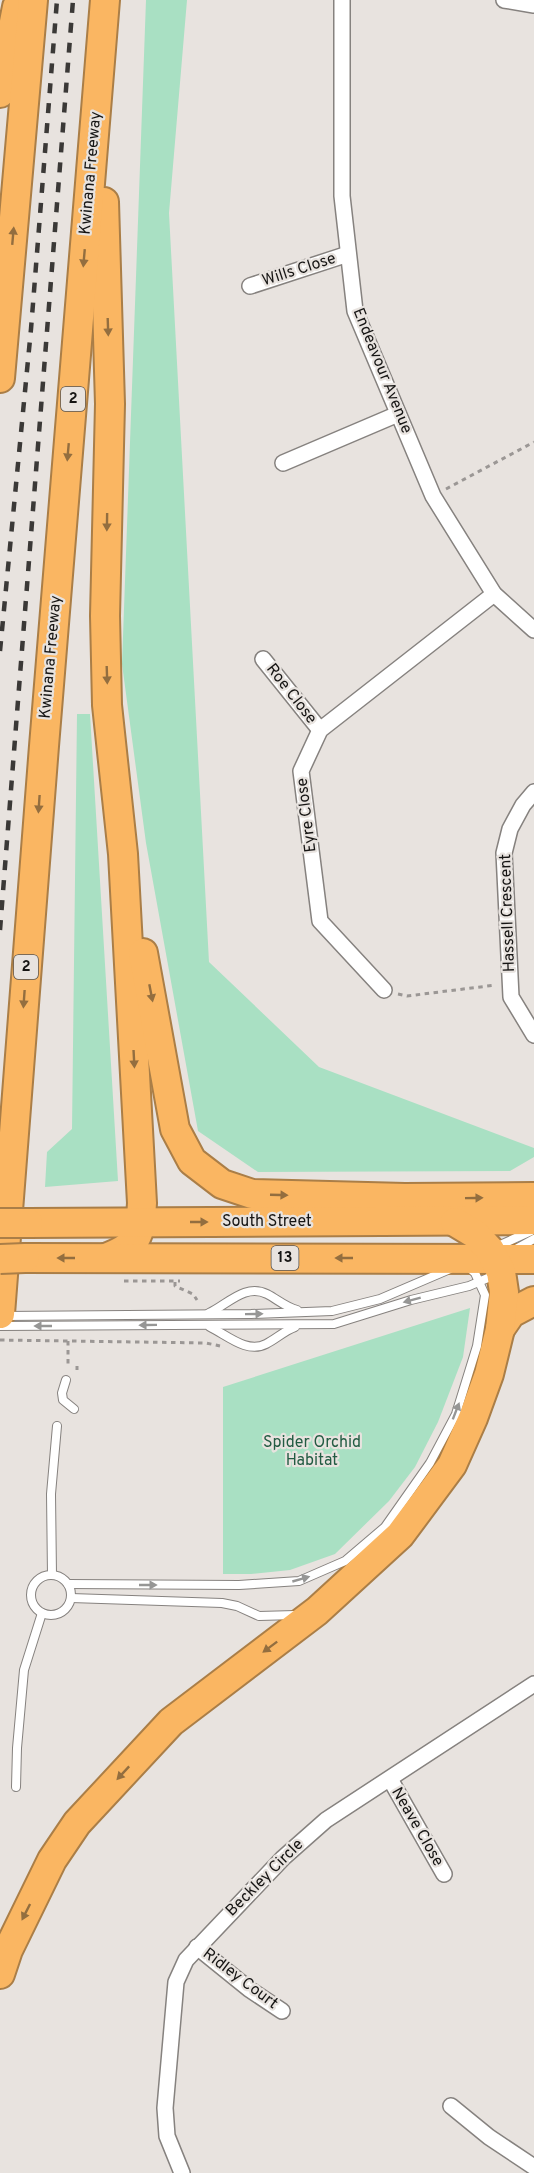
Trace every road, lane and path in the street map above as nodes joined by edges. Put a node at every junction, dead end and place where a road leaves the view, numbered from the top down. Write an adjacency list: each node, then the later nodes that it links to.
1 (18, 0): 8 (highway)
2 (33, 0): 11 (highway, one-way to 2)
3 (105, 0): 7 (highway, Kwinana Freeway / 2)
4 (342, 0): 9 (street, Endeavour Avenue)
5 (504, 0): 6 (street)
6 (534, 4)
7 (100, 53): 21 (highway, one-way to 21); 44 (highway, Kwinana Freeway / 2, one-way to 44)
8 (0, 93)
9 (348, 254): 10 (street, Wills Close); 12 (street, Endeavour Avenue)
10 (250, 286)
11 (0, 378)
12 (398, 414): 14 (street); 15 (street, Endeavour Avenue)
13 (534, 442): 15 (path)
14 (283, 463)
15 (433, 496): 16 (street, Endeavour Avenue)
16 (494, 594): 17 (street, Endeavour Avenue); 19 (street, Eyre Close)
17 (534, 630)
18 (263, 659): 19 (street, Roe Close)
19 (320, 730): 23 (street, Eyre Close)
20 (534, 792): 22 (street, Hassell Crescent)
21 (123, 854): 25 (highway, one-way to 25); 29 (highway, one-way to 29)
22 (510, 983): 23 (path); 24 (street, Hassell Crescent)
23 (384, 990)
24 (534, 1035)
25 (534, 1197)
26 (534, 1220): 27 (highway, South Street / 13)
27 (455, 1222): 29 (highway, South Street / 13, one-way to 27); 34 (highway)
28 (0, 1223): 29 (highway, South Street / 13, bridge)
29 (141, 1223): 33 (highway)
30 (534, 1231): 34 (lane)
31 (534, 1239): 34 (lane)
32 (13, 1258): 33 (highway, 13, one-way to 32)
33 (106, 1258): 34 (highway, 13, one-way to 33)
34 (495, 1266): 40 (lane); 45 (lane, one-way to 45); 50 (highway); 62 (lane, one-way to 34)
35 (175, 1282): 36 (path)
36 (197, 1300)
37 (233, 1300): 38 (lane); 41 (lane); 43 (lane)
38 (276, 1301): 40 (lane); 42 (lane)
39 (534, 1301): 50 (highway)
40 (304, 1312): 42 (lane)
41 (226, 1314): 42 (lane, one-way to 42); 43 (lane); 47 (lane)
42 (282, 1314): 48 (lane)
43 (207, 1315): 44 (lane)
44 (10, 1318): 46 (lane, one-way to 44); 49 (lane)
45 (305, 1324): 48 (lane); 51 (lane)
46 (206, 1325): 47 (lane); 55 (lane)
47 (226, 1325): 48 (lane); 55 (lane)
48 (282, 1325): 51 (lane)
49 (0, 1326)
50 (500, 1329): 65 (highway)
51 (275, 1338): 55 (lane)
52 (0, 1340): 53 (path)
53 (17, 1340)
54 (68, 1341): 56 (path)
55 (238, 1342)
56 (68, 1367)
57 (66, 1380): 58 (lane)
58 (74, 1409)
59 (57, 1426): 60 (lane)
60 (52, 1575): 61 (lane); 66 (lane)
61 (68, 1584): 62 (lane); 63 (lane)
62 (121, 1585): 64 (lane)
63 (71, 1598): 64 (lane); 66 (lane)
64 (136, 1600): 65 (lane)
65 (317, 1611): 72 (highway, one-way to 72)
66 (42, 1613): 69 (lane)
67 (534, 1684): 68 (street, Beckley Circle)
68 (390, 1779): 70 (street, Neave Close); 71 (street, Beckley Circle)
69 (16, 1787)
70 (444, 1874)
71 (197, 1947): 73 (street, Ridley Court); 76 (street, Beckley Circle)
72 (0, 1974)
73 (282, 2011)
74 (451, 2106): 75 (street)
75 (534, 2167)
76 (177, 2171)

